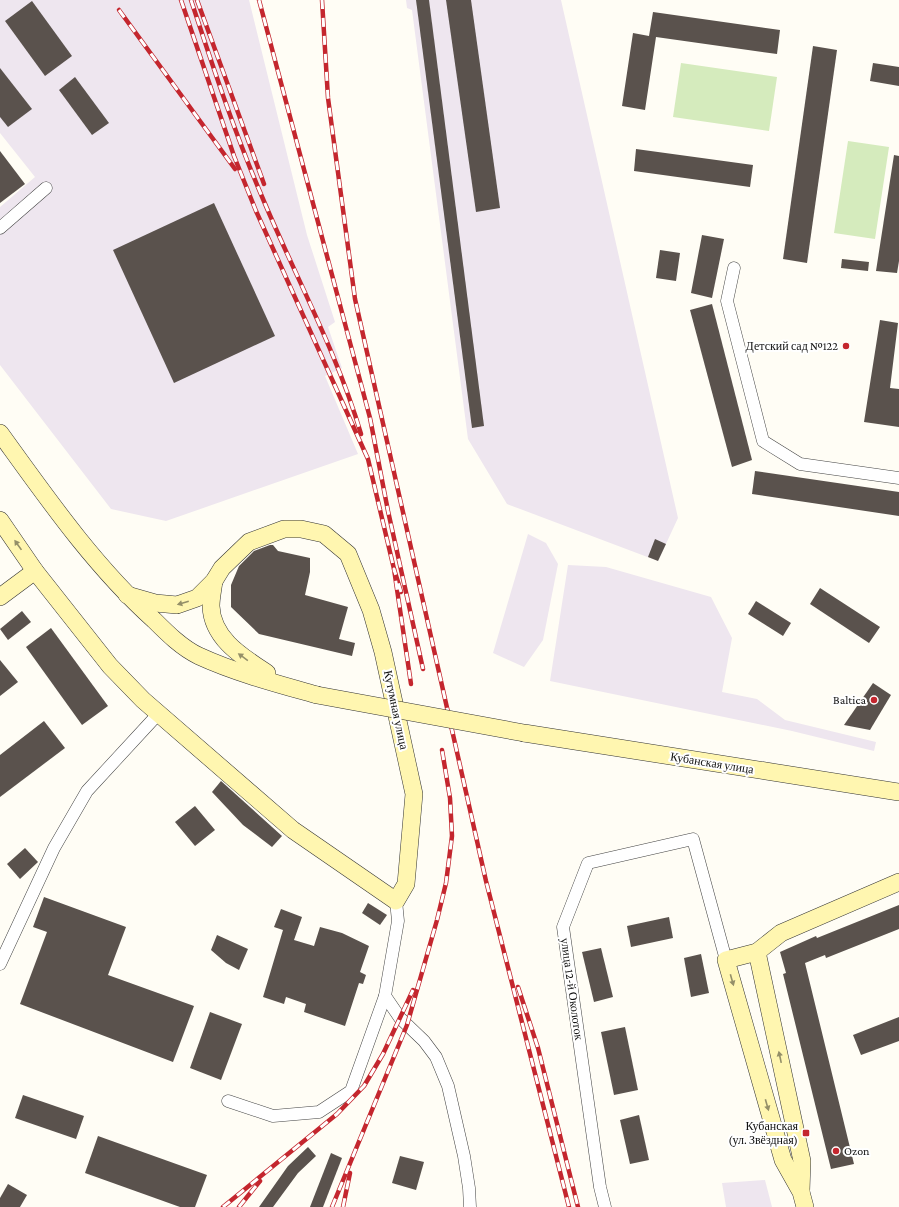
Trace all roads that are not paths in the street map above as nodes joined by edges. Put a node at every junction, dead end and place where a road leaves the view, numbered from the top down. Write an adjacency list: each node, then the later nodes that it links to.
1 (46, 188): 2 (street)
2 (0, 228)
3 (734, 268): 5 (street)
4 (0, 433): 9 (main road)
5 (899, 478)
6 (0, 520): 7 (main road, one-way to 6)
7 (35, 571): 10 (main road); 12 (main road)
8 (214, 581): 9 (main road, one-way to 9); 11 (main road, one-way to 8); 15 (main road, Кутумная улица)
9 (127, 595): 11 (main road)
10 (0, 597)
11 (287, 687): 13 (main road, Кубанская улица, bridge)
12 (159, 713): 15 (main road); 18 (street)
13 (899, 792)
14 (899, 882): 16 (main road)
15 (396, 901): 19 (street)
16 (757, 952): 17 (main road); 21 (main road, one-way to 16)
17 (726, 960): 21 (main road, one-way to 21); 23 (street, улица 12-й Околоток)
18 (0, 964)
19 (385, 996): 20 (street); 22 (street)
20 (228, 1101)
21 (803, 1200)
22 (470, 1207)
23 (606, 1207)

